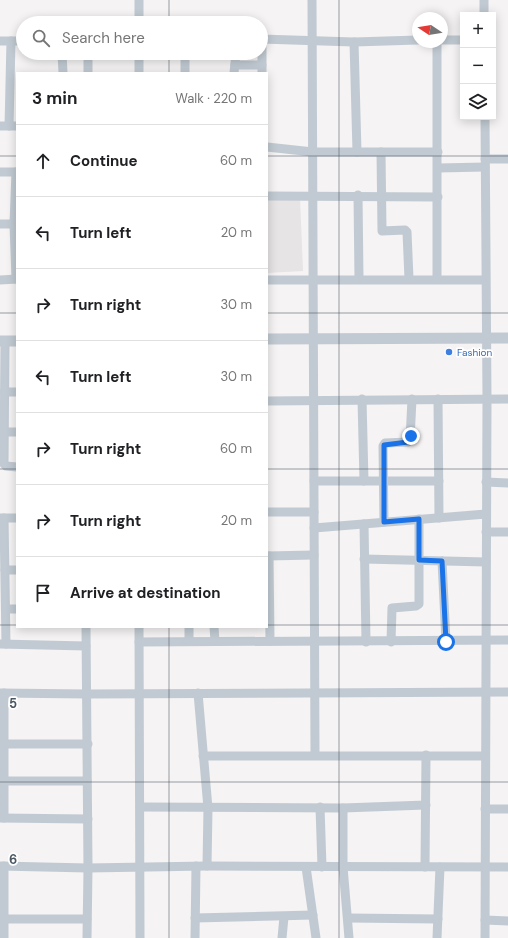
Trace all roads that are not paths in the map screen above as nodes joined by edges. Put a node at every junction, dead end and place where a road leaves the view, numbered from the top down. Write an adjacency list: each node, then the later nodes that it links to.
1 (139, 0): 5 (street)
2 (312, 0): 13 (street)
3 (484, 0): 4 (street)
4 (484, 12)
5 (139, 16)
6 (268, 39): 13 (street)
7 (412, 40): 14 (street)
8 (448, 40): 9 (street)
9 (460, 40)
10 (0, 41): 11 (street)
11 (11, 41): 12 (street); 27 (street)
12 (16, 41)
13 (312, 41): 14 (street); 29 (street)
14 (354, 42): 30 (street)
15 (437, 48): 32 (street)
16 (62, 60): 22 (street)
17 (88, 60): 23 (street)
18 (140, 60): 24 (street)
19 (185, 60): 25 (street)
20 (234, 69): 21 (street)
21 (262, 69)
22 (63, 72)
23 (88, 72)
24 (140, 72)
25 (185, 72)
26 (485, 120): 34 (street)
27 (9, 126)
28 (268, 147): 29 (street)
29 (313, 152): 30 (street); 38 (street)
30 (357, 152): 31 (street)
31 (381, 152): 32 (street); 42 (street)
32 (438, 152): 35 (street)
33 (508, 159): 34 (street)
34 (485, 163): 35 (street); 53 (street)
35 (438, 168): 43 (street)
36 (0, 172): 37 (street)
37 (16, 172): 39 (street)
38 (313, 195): 40 (street); 41 (street); 52 (street)
39 (16, 196): 45 (street)
40 (268, 196)
41 (358, 196): 42 (street); 47 (street)
42 (382, 196): 43 (street); 48 (street)
43 (438, 197): 49 (street)
44 (0, 224): 45 (street)
45 (14, 224): 46 (street)
46 (16, 279): 50 (street)
47 (359, 279): 48 (street); 52 (street)
48 (409, 279): 49 (street)
49 (438, 279): 53 (street)
50 (0, 280)
51 (268, 280): 52 (street)
52 (314, 280): 57 (street)
53 (485, 280): 54 (street)
54 (486, 338): 55 (street); 57 (street); 64 (street)
55 (508, 338)
56 (268, 339): 57 (street)
57 (314, 339): 66 (street)
58 (3, 341): 59 (street); 60 (street)
59 (16, 341)
60 (4, 392): 61 (street); 69 (street)
61 (16, 392)
62 (362, 399): 63 (street); 66 (street); 75 (street)
63 (412, 399): 67 (street); 76 (street)
64 (486, 399): 65 (street); 67 (street); 78 (street)
65 (508, 399)
66 (315, 400): 68 (street); 74 (street)
67 (438, 400): 77 (street)
68 (268, 401)
69 (2, 416): 70 (street)
70 (4, 432): 71 (street); 72 (street)
71 (16, 432)
72 (2, 452): 73 (street)
73 (16, 467)
74 (314, 481): 75 (street); 81 (street)
75 (364, 481): 76 (street)
76 (383, 481): 77 (street); 87 (street)
77 (439, 481): 85 (street)
78 (486, 482): 79 (street); 82 (street)
79 (508, 483)
80 (268, 512): 81 (street)
81 (314, 512): 89 (street)
82 (486, 514): 85 (street); 90 (street)
83 (2, 518): 84 (street); 98 (street)
84 (16, 518)
85 (439, 518): 86 (street)
86 (419, 519): 87 (street); 95 (street)
87 (384, 522): 88 (street)
88 (364, 524): 89 (street); 94 (street)
89 (314, 528): 92 (street)
90 (486, 532): 91 (street); 97 (street)
91 (508, 532)
92 (314, 555): 93 (street); 111 (street)
93 (268, 556): 110 (street)
94 (364, 559): 95 (street); 114 (street)
95 (419, 560): 96 (street); 115 (street)
96 (442, 561): 97 (street); 116 (street)
97 (486, 562): 112 (street)
98 (5, 570): 99 (street); 100 (street)
99 (16, 570)
100 (3, 588): 101 (street)
101 (6, 609): 102 (street); 117 (street)
102 (16, 609)
103 (86, 628): 118 (street)
104 (139, 628): 113 (street)
105 (189, 628): 108 (street)
106 (214, 628): 109 (street)
107 (508, 640): 112 (street)
108 (189, 641): 109 (street); 113 (street)
109 (215, 641): 110 (street)
110 (270, 641): 111 (street)
111 (315, 641): 114 (street); 124 (street)
112 (486, 641): 116 (street); 119 (street)
113 (139, 642): 122 (street)
114 (366, 642): 115 (street)
115 (392, 642): 116 (street)
116 (446, 642)
117 (3, 644): 118 (street)
118 (86, 646): 125 (street)
119 (485, 692): 120 (street); 124 (street); 131 (street)
120 (508, 692)
121 (2, 693): 125 (street); 126 (street)
122 (140, 693): 123 (street); 125 (street); 137 (street)
123 (198, 693): 124 (street); 130 (street)
124 (315, 693): 128 (street)
125 (87, 694): 127 (street)
126 (4, 744): 127 (street); 132 (street)
127 (88, 744): 134 (street)
128 (315, 755): 129 (street); 130 (street)
129 (426, 755): 131 (street); 136 (street)
130 (203, 756): 138 (street)
131 (485, 756): 141 (street)
132 (2, 765): 133 (street)
133 (4, 780): 134 (street); 135 (street)
134 (87, 781): 144 (street)
135 (2, 800): 143 (street)
136 (426, 805): 140 (street); 152 (street)
137 (140, 807): 138 (street); 148 (street)
138 (208, 808): 139 (street); 147 (street)
139 (320, 808): 140 (street); 150 (street)
140 (343, 808): 151 (street)
141 (485, 809): 142 (street); 154 (street)
142 (508, 809)
143 (2, 818): 144 (street)
144 (88, 819): 156 (street)
145 (2, 866): 156 (street); 161 (street)
146 (196, 866): 147 (street); 148 (street); 159 (street)
147 (207, 866): 149 (street)
148 (141, 867): 156 (street); 169 (street)
149 (306, 867): 150 (street); 157 (street)
150 (322, 867): 151 (street)
151 (343, 867): 152 (street); 160 (street)
152 (426, 867): 153 (street)
153 (440, 867): 154 (street); 163 (street)
154 (485, 867): 155 (street); 164 (street)
155 (508, 867)
156 (88, 868): 162 (street)
157 (313, 915): 158 (street); 172 (street)
158 (284, 917): 159 (street); 171 (street)
159 (195, 918): 170 (street)
160 (348, 918): 163 (street); 173 (street)
161 (4, 919): 162 (street); 167 (street)
162 (87, 919): 168 (street)
163 (438, 919): 174 (street)
164 (485, 920): 165 (street); 175 (street)
165 (508, 920)
166 (0, 938): 167 (street)
167 (4, 938)
168 (87, 938)
169 (140, 938)
170 (195, 938)
171 (282, 938)
172 (316, 938)
173 (349, 938)
174 (438, 938)
175 (485, 938)

